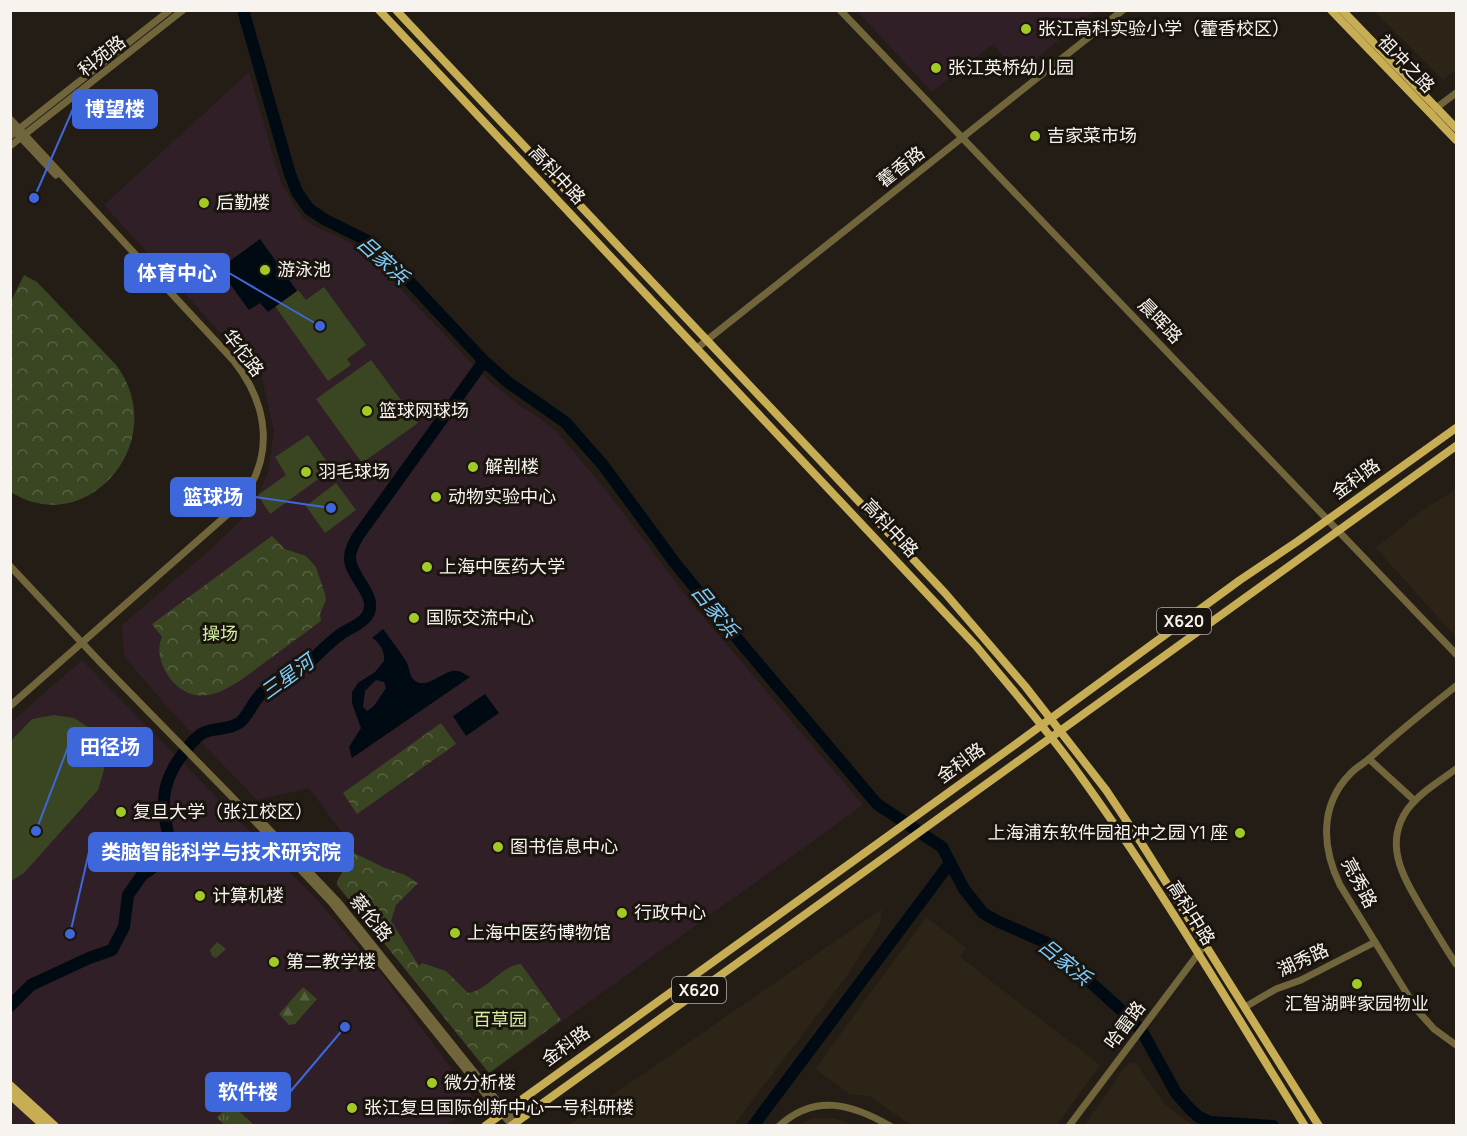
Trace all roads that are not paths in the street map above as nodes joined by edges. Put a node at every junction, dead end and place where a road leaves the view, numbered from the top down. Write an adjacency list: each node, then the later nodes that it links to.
1 (170, 10): 13 (street, 科苑路)
2 (183, 10): 14 (street, 科苑路)
3 (379, 10): 19 (main road, 高科中路)
4 (396, 10): 18 (main road, 高科中路)
5 (840, 10): 15 (street, 晨晖路)
6 (1123, 10): 15 (street, 藿香路)
7 (1331, 10): 10 (main road, 祖冲之路)
8 (1342, 10): 10 (main road, 祖冲之路)
9 (1456, 93): 10 (street)
10 (1433, 110): 12 (main road, 祖冲之路); 16 (main road, 祖冲之路)
11 (10, 119): 13 (street, 华佗路)
12 (1456, 128)
13 (14, 131): 14 (street, 华佗路)
14 (23, 136): 17 (street, 科苑路); 25 (street, 华佗路)
15 (962, 138): 18 (street, 藿香路); 22 (street, 晨晖路)
16 (1456, 140)
17 (10, 146)
18 (706, 339): 19 (street, 藿香路); 29 (main road, 高科中路)
19 (697, 348): 30 (main road, 高科中路)
20 (1456, 428): 22 (main road, 金科路 / X620)
21 (1456, 446): 23 (main road, 金科路 / X620)
22 (1328, 519): 23 (street, 晨晖路); 29 (main road, 金科路 / X620)
23 (1338, 530): 26 (street, 晨晖路); 31 (main road, 金科路 / X620)
24 (10, 566): 25 (street, 蔡伦路)
25 (83, 641): 28 (street, 华佗路); 44 (street, 蔡伦路)
26 (1456, 654)
27 (1456, 686): 33 (street, 亮秀路)
28 (10, 706)
29 (1051, 718): 30 (main road, 金科路 / X620); 31 (main road, 高科中路)
30 (1041, 725): 32 (main road, 高科中路); 44 (main road, 金科路 / X620)
31 (1061, 730): 32 (main road, 金科路 / X620); 37 (main road, 高科中路)
32 (1051, 737): 38 (main road, 高科中路); 49 (main road, 金科路 / X620)
33 (1369, 759): 35 (street); 36 (street, 亮秀路)
34 (1456, 769): 35 (street)
35 (1415, 801): 39 (street)
36 (1375, 942): 40 (street, 湖秀路); 41 (street, 亮秀路)
37 (1206, 945): 38 (street, 哈雷路); 40 (main road, 高科中路)
38 (1197, 954): 52 (street, 哈雷路); 53 (main road, 高科中路)
39 (1456, 964)
40 (1245, 1007): 45 (main road, 高科中路)
41 (1456, 1045)
42 (10, 1085): 47 (main road)
43 (10, 1095): 46 (main road)
44 (504, 1112): 48 (main road, 金科路 / X620); 49 (street, 蔡伦路)
45 (1317, 1122)
46 (44, 1125)
47 (55, 1125)
48 (485, 1125)
49 (514, 1125)
50 (779, 1125): 51 (street)
51 (890, 1125)
52 (1069, 1125)
53 (1305, 1125)

